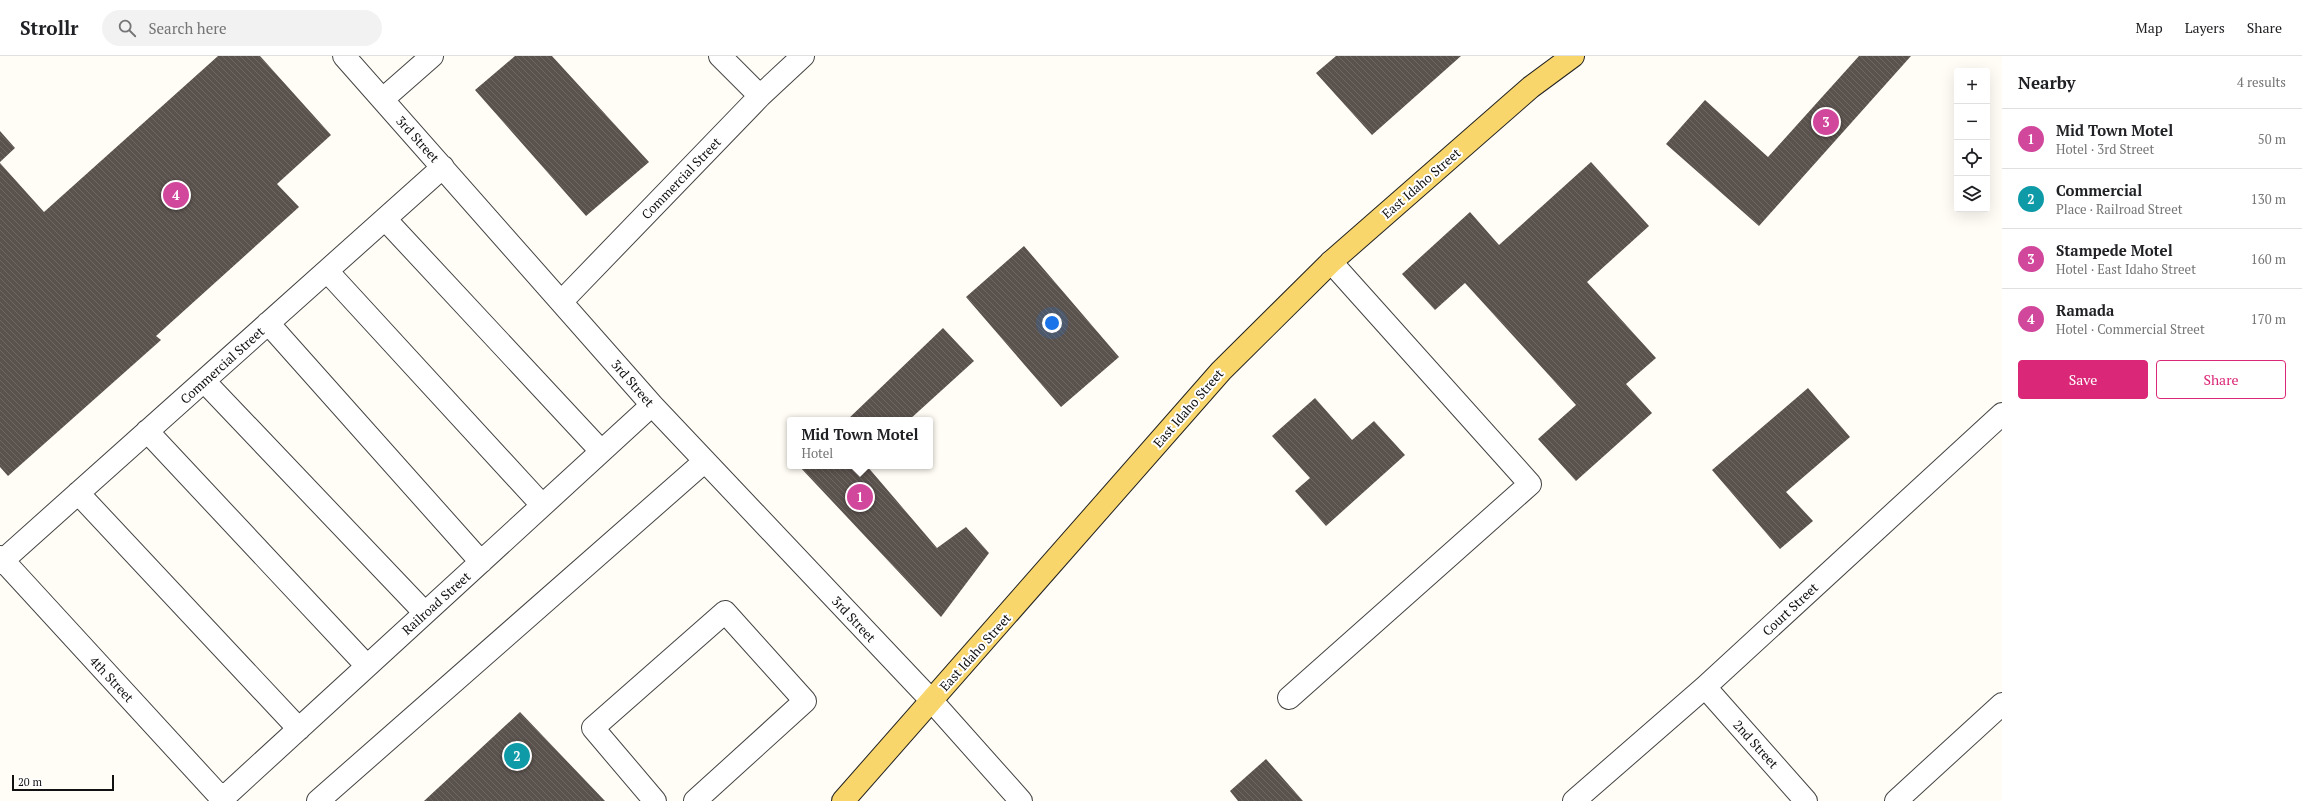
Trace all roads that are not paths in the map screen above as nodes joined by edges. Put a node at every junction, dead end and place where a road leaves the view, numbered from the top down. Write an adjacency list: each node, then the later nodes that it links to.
1 (344, 56): 7 (street, 3rd Street)
2 (432, 56): 7 (street)
3 (720, 56): 6 (street)
4 (803, 56): 6 (street, Commercial Street)
5 (1573, 56): 10 (main road, East Idaho Street)
6 (760, 96): 12 (street, Commercial Street)
7 (383, 99): 8 (street, 3rd Street)
8 (443, 167): 9 (street, Commercial Street); 12 (street, 3rd Street)
9 (385, 218): 11 (street, Commercial Street); 18 (street)
10 (1332, 262): 27 (street); 28 (main road, East Idaho Street)
11 (327, 271): 13 (street, Commercial Street); 21 (street)
12 (562, 301): 15 (street, 3rd Street)
13 (268, 323): 14 (street, Commercial Street); 23 (street)
14 (204, 380): 17 (street, Commercial Street); 24 (street)
15 (652, 405): 18 (street, Railroad Street); 19 (street, 3rd Street)
16 (2002, 414): 26 (street, Court Street)
17 (147, 431): 20 (street, Commercial Street); 25 (street)
18 (601, 451): 21 (street, Railroad Street)
19 (705, 461): 28 (street, 3rd Street); 32 (street)
20 (78, 493): 22 (street, Commercial Street); 30 (street)
21 (542, 505): 23 (street, Railroad Street)
22 (1, 560): 31 (street, 4th Street)
23 (481, 562): 24 (street, Railroad Street)
24 (425, 613): 25 (street, Railroad Street)
25 (367, 666): 30 (street, Railroad Street)
26 (1705, 687): 37 (street, Court Street); 38 (street, 2nd Street)
27 (1289, 698)
28 (931, 700): 35 (main road, East Idaho Street); 36 (street, 3rd Street)
29 (2002, 704): 39 (street)
30 (299, 729): 31 (street, Railroad Street)
31 (222, 800)
32 (318, 801)
33 (655, 801): 34 (street)
34 (694, 801)
35 (844, 801)
36 (1021, 801)
37 (1574, 801)
38 (1806, 801)
39 (1896, 801)

